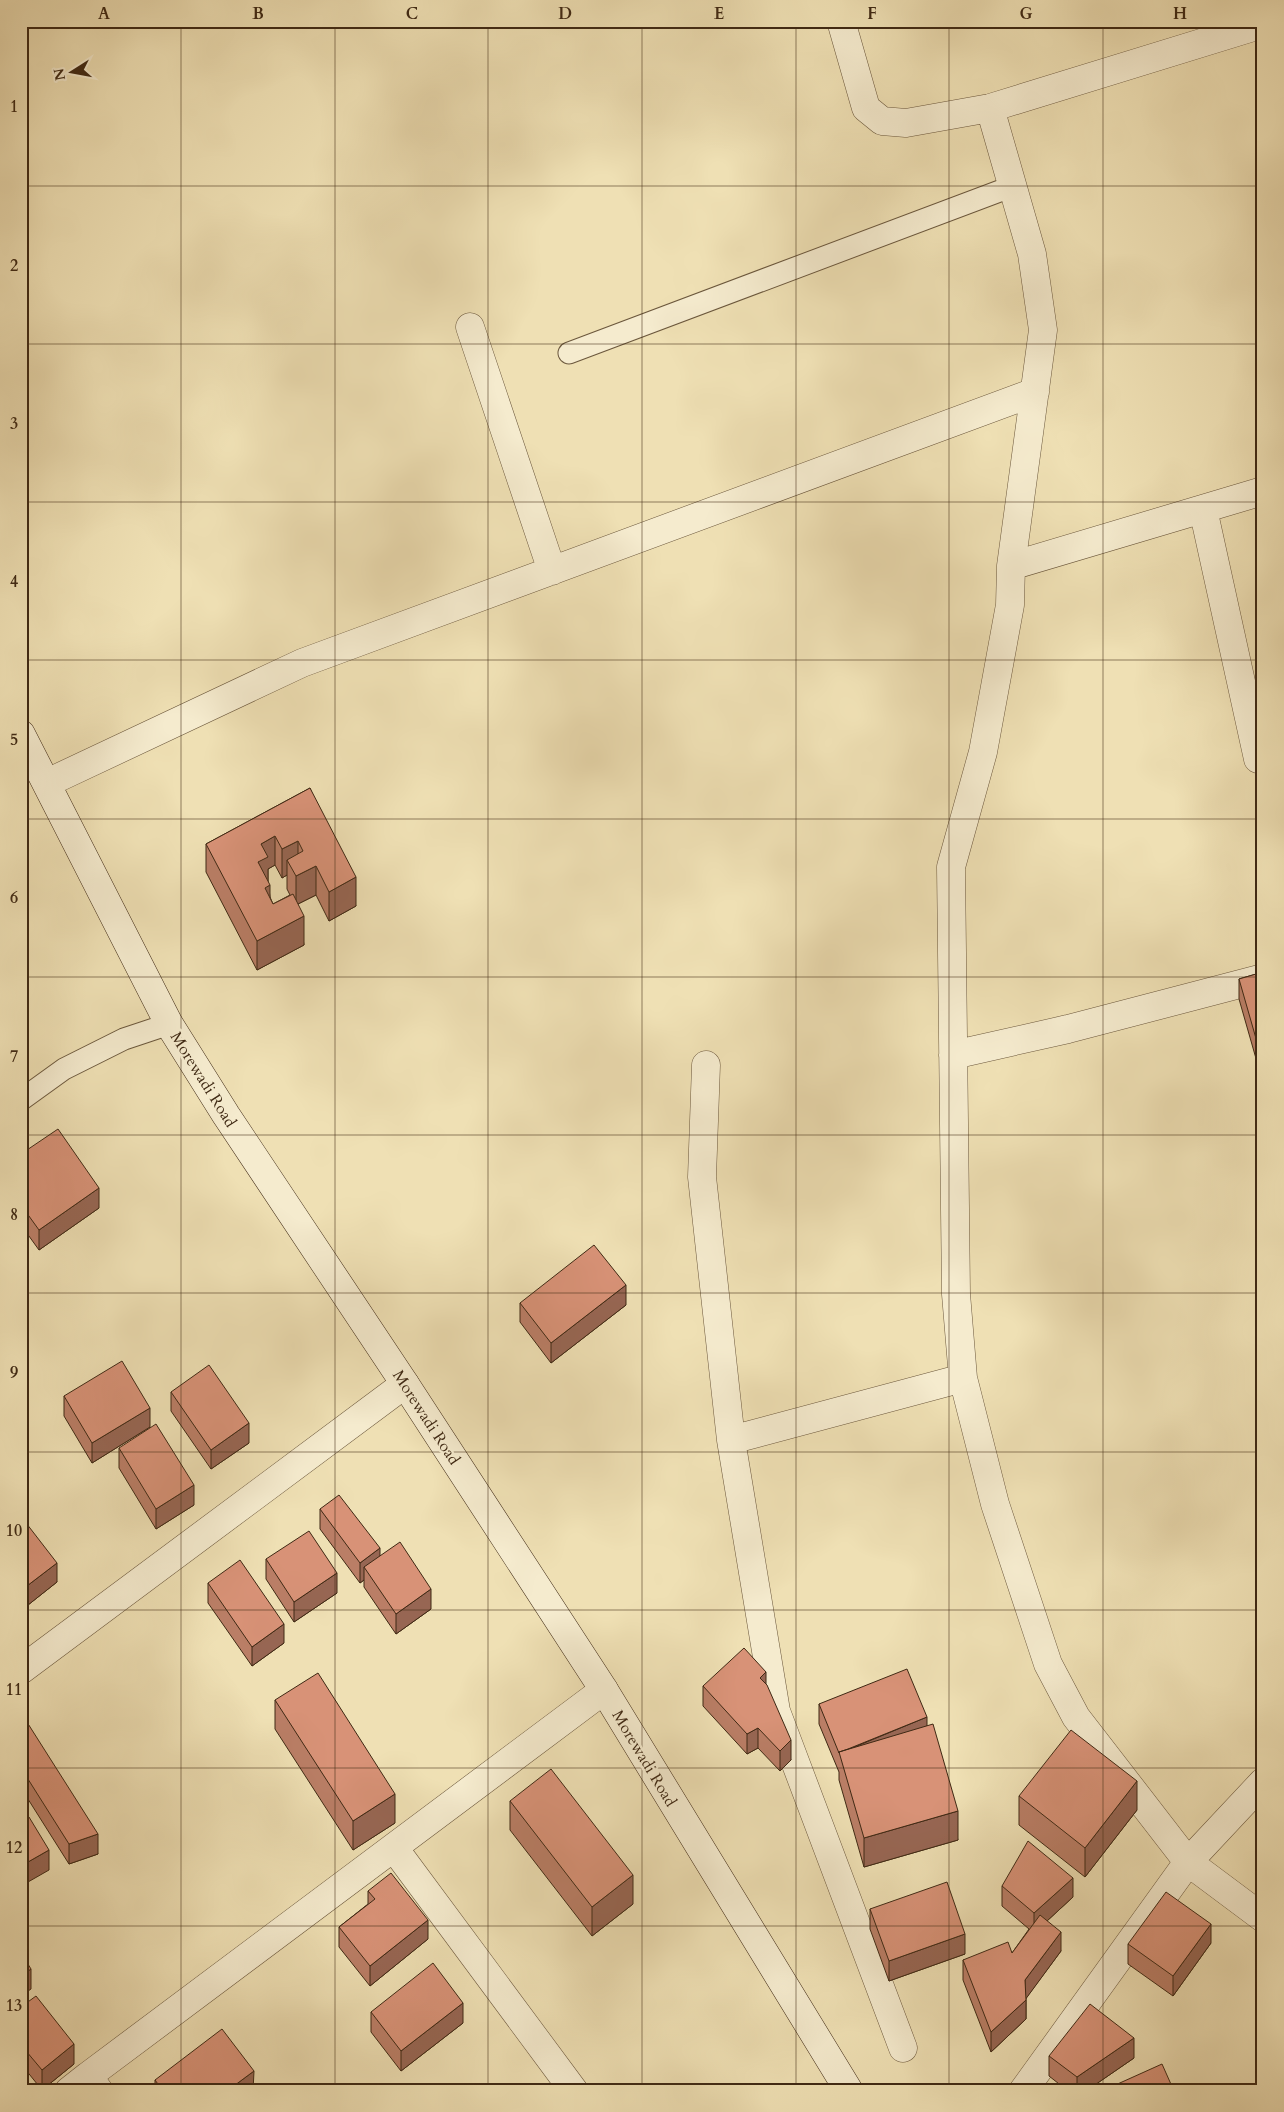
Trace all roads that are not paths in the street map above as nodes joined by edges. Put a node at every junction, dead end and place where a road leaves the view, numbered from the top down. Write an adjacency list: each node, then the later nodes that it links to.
1 (841, 21): 3 (street)
2 (1263, 24): 3 (street)
3 (990, 108): 4 (street)
4 (1013, 186): 6 (lane); 7 (street)
5 (470, 327): 11 (street)
6 (569, 353)
7 (1036, 392): 10 (street); 11 (street)
8 (1263, 491): 9 (street)
9 (1204, 508): 10 (street); 13 (street)
10 (1011, 566): 17 (street)
11 (552, 570): 14 (street)
12 (21, 734): 14 (street, Morewadi Road)
13 (1258, 759)
14 (47, 783): 16 (street, Morewadi Road)
15 (1263, 978): 17 (street)
16 (169, 1024): 19 (lane); 21 (street, Morewadi Road)
17 (953, 1055): 20 (street)
18 (706, 1065): 22 (street)
19 (21, 1100)
20 (963, 1378): 22 (street); 27 (street)
21 (405, 1384): 23 (street); 24 (street, Morewadi Road)
22 (731, 1440): 29 (street)
23 (21, 1670)
24 (604, 1690): 26 (street); 32 (street, Morewadi Road)
25 (1263, 1782): 27 (street)
26 (394, 1848): 30 (street); 31 (street)
27 (1188, 1862): 28 (street); 33 (street)
28 (1263, 1918)
29 (903, 2048)
30 (86, 2086)
31 (574, 2091)
32 (849, 2091)
33 (1024, 2091)

